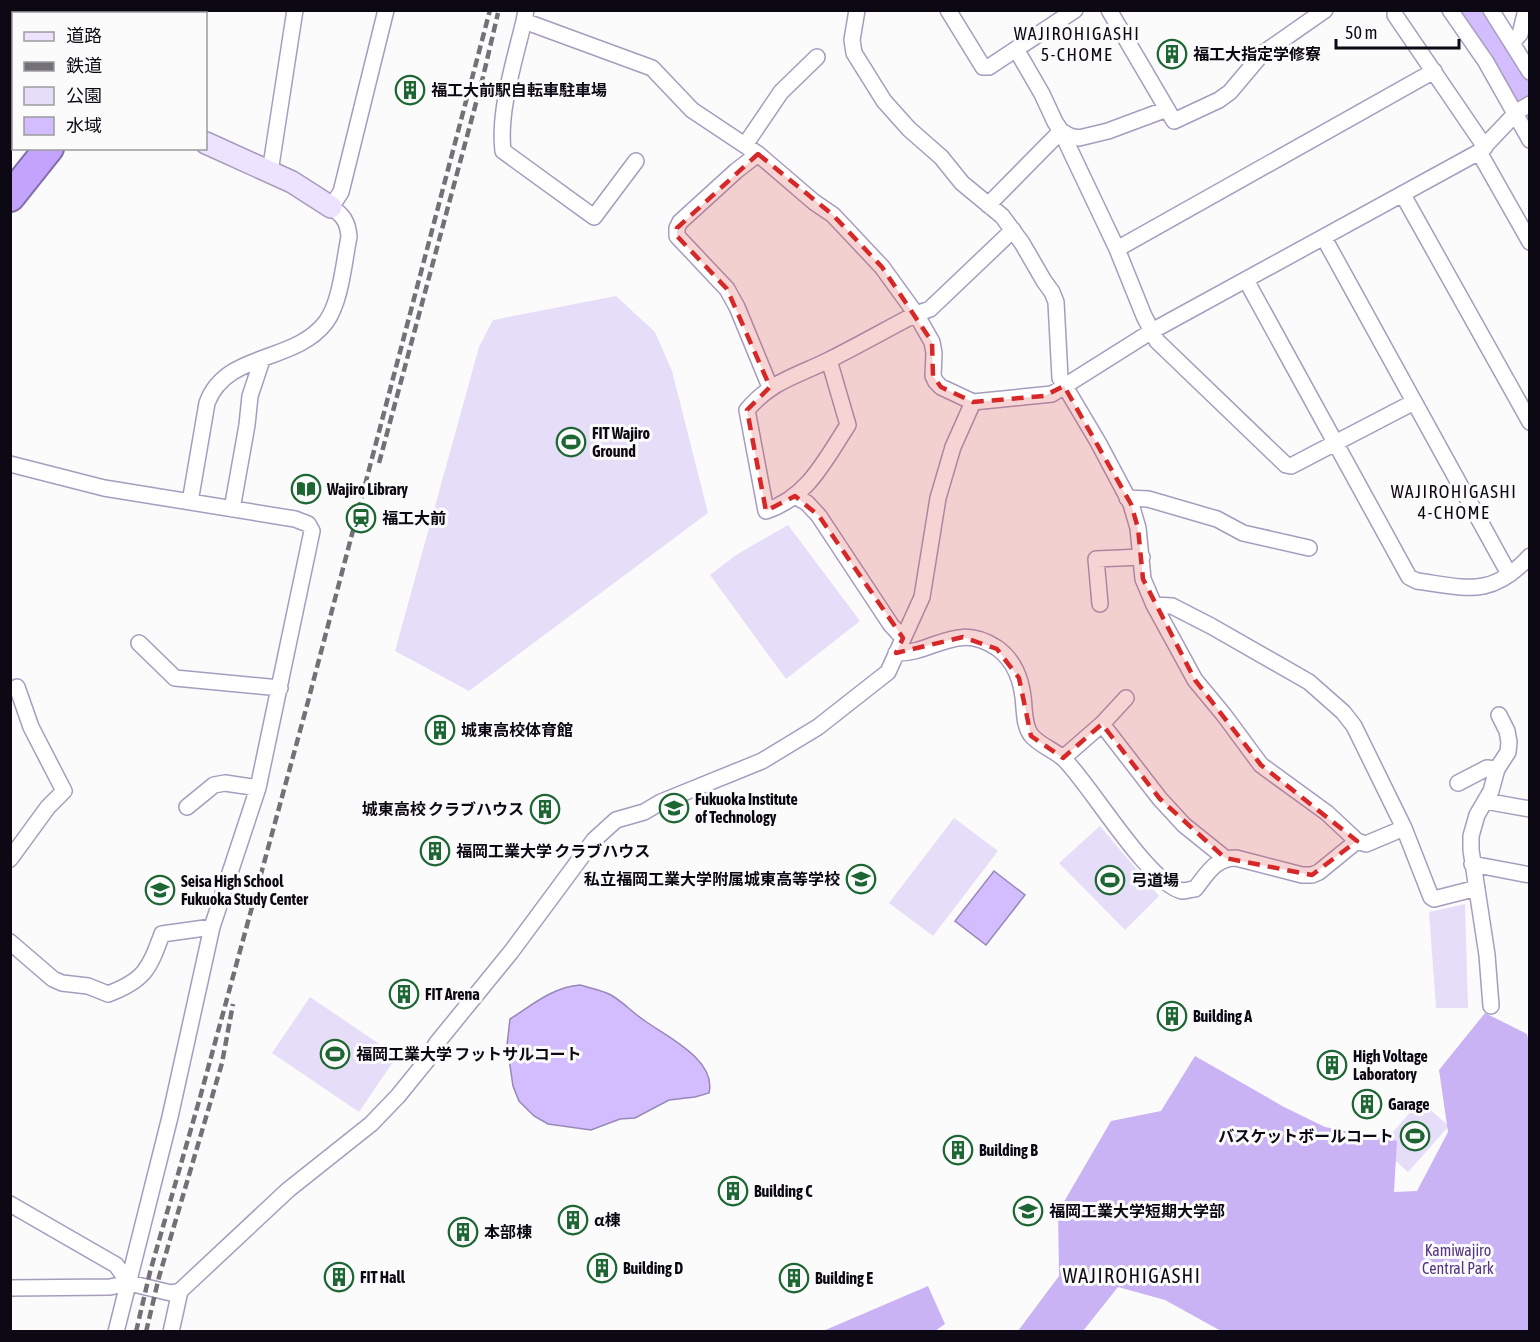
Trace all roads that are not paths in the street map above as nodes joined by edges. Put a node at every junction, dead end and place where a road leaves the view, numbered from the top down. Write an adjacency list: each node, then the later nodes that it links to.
1 (295, 10): 28 (street)
2 (386, 10): 32 (street)
3 (856, 10): 31 (street)
4 (948, 10): 14 (street)
5 (1109, 10): 19 (street)
6 (1325, 10): 19 (street)
7 (1450, 10): 20 (street)
8 (1491, 10): 13 (street)
9 (1526, 10): 13 (street)
10 (1068, 12): 14 (street)
11 (1395, 15): 16 (street)
12 (525, 16): 26 (street); 27 (street)
13 (1512, 43): 17 (street)
14 (1016, 49): 21 (street)
15 (818, 57): 26 (street)
16 (1434, 71): 24 (street); 36 (street)
17 (1530, 72)
18 (1530, 104): 20 (street)
19 (1167, 109): 21 (street)
20 (1515, 114): 22 (street); 24 (street)
21 (1061, 131): 31 (street); 36 (street)
22 (1530, 140)
23 (207, 143): 28 (main road)
24 (1482, 149): 29 (street); 35 (street)
25 (47, 150): 30 (highway)
26 (752, 150): 38 (street); 43 (street)
27 (636, 161)
28 (270, 172): 32 (main road)
29 (1403, 195): 34 (street); 46 (street)
30 (10, 197)
31 (988, 205): 33 (street)
32 (331, 207): 40 (street)
33 (1013, 231): 38 (street); 42 (street)
34 (1324, 238): 37 (street); 45 (street)
35 (1530, 242)
36 (1117, 249): 39 (street)
37 (1246, 280): 39 (street); 47 (street)
38 (916, 314): 41 (street); 44 (street)
39 (1152, 331): 42 (street); 47 (street)
40 (262, 360): 51 (street); 52 (street)
41 (829, 360): 43 (street); 49 (street)
42 (1064, 386): 44 (street); 50 (street)
43 (770, 387): 49 (street)
44 (973, 402): 59 (street)
45 (1414, 402): 47 (street); 56 (street)
46 (1530, 422)
47 (1335, 443): 56 (street)
48 (10, 464): 51 (street)
49 (795, 496): 59 (street)
50 (1127, 498): 53 (street); 55 (street)
51 (190, 502): 52 (street)
52 (232, 509): 63 (street)
53 (1309, 548)
54 (1530, 556): 56 (street)
55 (1142, 557): 57 (street); 58 (street)
56 (1509, 574)
57 (1100, 604)
58 (1154, 605): 74 (street); 75 (street)
59 (903, 638): 61 (street)
60 (139, 643): 63 (street)
61 (896, 653): 67 (street); 87 (street)
62 (17, 687): 77 (street)
63 (280, 688): 70 (street)
64 (1126, 698): 66 (street)
65 (1499, 715): 68 (street)
66 (1102, 724): 67 (street); 76 (street)
67 (1063, 758): 76 (street)
68 (1497, 769): 69 (street); 71 (street)
69 (1458, 783)
70 (258, 788): 72 (street); 81 (street)
71 (1485, 801): 73 (street); 78 (street)
72 (187, 807)
73 (1530, 809)
74 (1404, 828): 75 (street); 80 (street)
75 (1357, 841): 76 (street)
76 (1225, 858)
77 (10, 859)
78 (1472, 864): 79 (street); 80 (street)
79 (1530, 875)
80 (1477, 888): 83 (street)
81 (212, 927): 82 (street); 85 (street)
82 (10, 942)
83 (1491, 1006)
84 (10, 1204): 85 (street)
85 (129, 1283): 86 (street); 87 (street); 88 (street)
86 (10, 1288)
87 (180, 1291): 89 (street)
88 (116, 1332)
89 (171, 1332)

